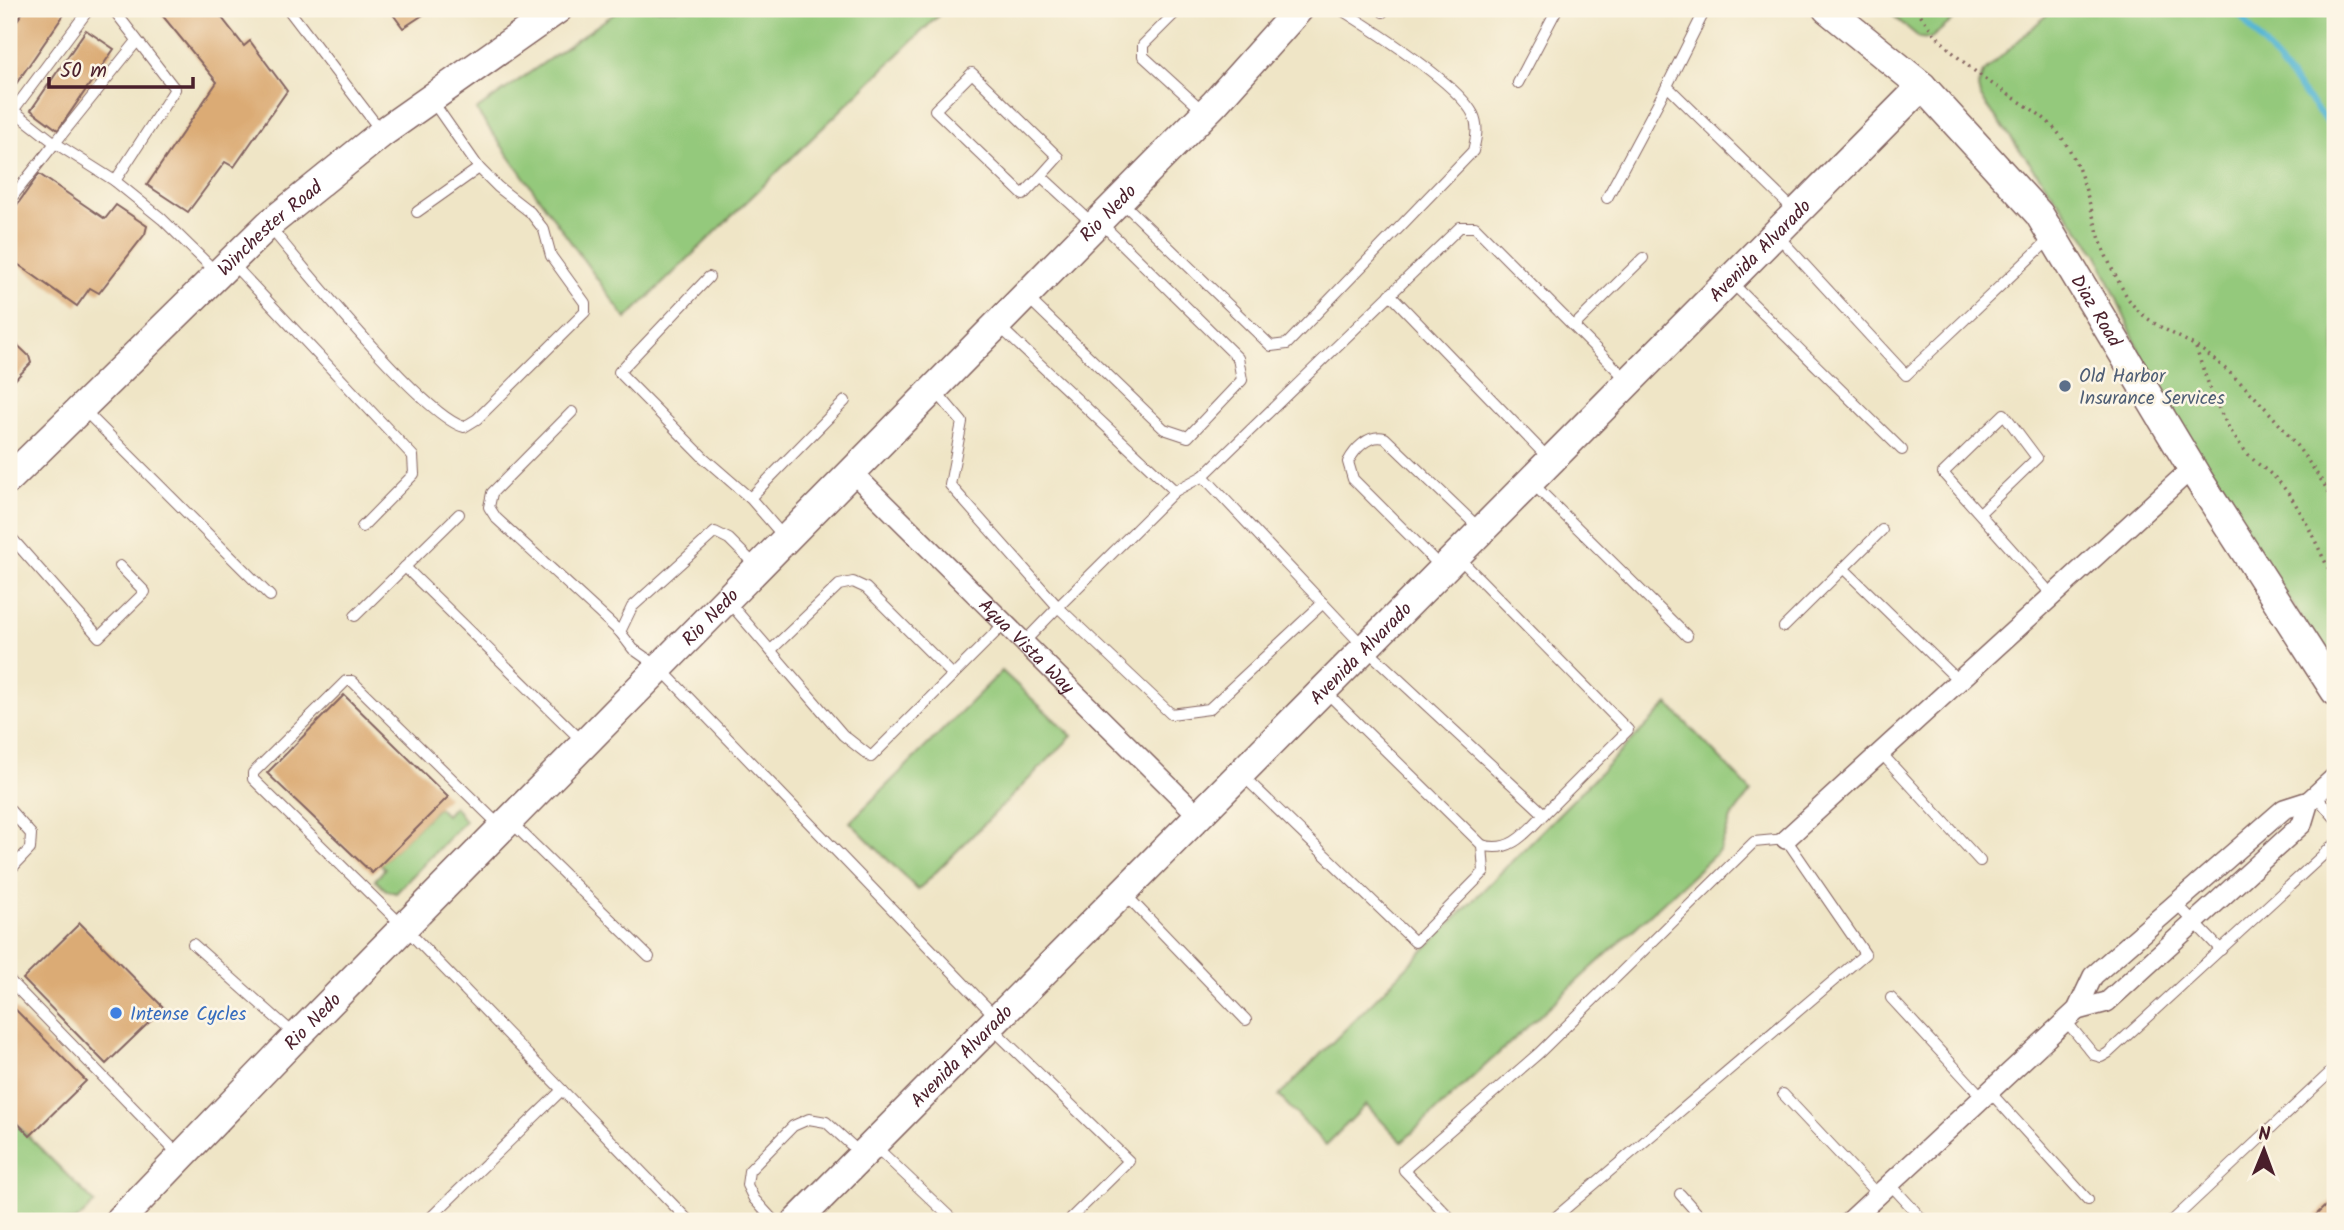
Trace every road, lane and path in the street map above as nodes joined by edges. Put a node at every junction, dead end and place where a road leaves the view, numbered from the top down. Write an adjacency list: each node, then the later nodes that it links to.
1 (13, 9): 13 (lane)
2 (89, 9): 19 (lane)
3 (113, 9): 14 (lane)
4 (288, 9): 21 (lane)
5 (558, 9): 18 (street, Winchester Road)
6 (1178, 9): 20 (lane)
7 (1299, 9): 20 (street, Rio Nedo)
8 (1340, 9): 27 (lane)
9 (1557, 9): 15 (lane)
10 (1827, 9): 17 (street, Diaz Road)
11 (1917, 9): 43 (path)
12 (1700, 11): 16 (lane)
13 (9, 15)
14 (137, 41): 22 (lane); 25 (lane)
15 (1518, 83)
16 (1667, 86): 26 (lane); 30 (lane)
17 (1922, 86): 30 (street, Avenida Alvarado); 34 (street, Diaz Road)
18 (430, 98): 21 (street, Winchester Road); 23 (lane)
19 (10, 111): 22 (lane)
20 (1205, 113): 27 (street, Rio Nedo)
21 (382, 133): 32 (street, Winchester Road)
22 (55, 143): 25 (lane); 28 (lane)
23 (480, 168): 29 (lane); 32 (lane)
24 (1041, 176): 24 (lane); 31 (lane)
25 (115, 181): 36 (lane)
26 (1607, 198)
27 (1119, 199): 31 (street, Rio Nedo)
28 (9, 201)
29 (417, 212)
30 (1796, 213): 33 (street, Avenida Alvarado)
31 (1096, 222): 40 (street, Rio Nedo); 40 (lane)
32 (268, 225): 36 (street, Winchester Road)
33 (1775, 234): 34 (lane); 38 (street, Avenida Alvarado)
34 (2052, 237): 51 (street, Diaz Road)
35 (1643, 258): 42 (lane)
36 (225, 268): 47 (street, Winchester Road); 61 (lane)
37 (709, 277): 57 (lane)
38 (1729, 281): 44 (street, Avenida Alvarado); 49 (lane)
39 (1390, 294): 42 (lane); 50 (lane); 53 (lane)
40 (1024, 295): 41 (street, Rio Nedo)
41 (996, 324): 45 (street, Rio Nedo); 56 (lane)
42 (1574, 326): 44 (lane)
43 (2195, 346): 58 (path); 71 (path)
44 (1629, 382): 50 (street, Avenida Alvarado)
45 (934, 389): 52 (street, Rio Nedo); 76 (lane)
46 (845, 401): 57 (lane)
47 (81, 407): 54 (street, Winchester Road); 72 (lane)
48 (572, 412): 80 (lane)
49 (1902, 450)
50 (1551, 461): 55 (street, Avenida Alvarado)
51 (2191, 469): 73 (street); 89 (street, Diaz Road)
52 (853, 473): 65 (street, Rio Nedo); 78 (street, Aqua Vista Way)
53 (1203, 477): 56 (lane); 75 (lane)
54 (9, 479)
55 (1531, 482): 63 (street, Avenida Alvarado); 81 (lane)
56 (1175, 491): 76 (lane)
57 (750, 498): 65 (lane)
58 (2335, 502)
59 (1981, 512): 59 (lane); 73 (lane)
60 (459, 514): 68 (lane)
61 (362, 527)
62 (1882, 530): 70 (lane)
63 (1482, 531): 66 (street, Avenida Alvarado); 66 (lane)
64 (9, 536): 67 (lane)
65 (786, 540): 69 (street, Rio Nedo)
66 (1450, 563): 83 (street, Avenida Alvarado); 96 (lane)
67 (120, 566)
68 (405, 567): 77 (lane); 90 (lane)
69 (759, 568): 74 (street, Rio Nedo); 80 (lane)
70 (1843, 568): 79 (lane); 87 (lane)
71 (2335, 581)
72 (270, 596)
73 (2053, 596): 87 (street)
74 (727, 600): 84 (lane); 85 (street, Rio Nedo)
75 (1323, 603): 76 (lane); 83 (lane)
76 (1058, 607): 82 (lane)
77 (355, 617)
78 (1006, 622): 82 (street, Aqua Vista Way); 86 (lane)
79 (1784, 627)
80 (620, 632): 85 (lane)
81 (1687, 636)
82 (1026, 641): 97 (street, Aqua Vista Way)
83 (1366, 649): 88 (street, Avenida Alvarado); 96 (lane)
84 (771, 650): 86 (lane); 86 (lane)
85 (660, 668): 90 (street, Rio Nedo); 116 (lane)
86 (953, 675)
87 (1959, 681): 91 (street)
88 (1325, 690): 92 (street, Avenida Alvarado); 102 (lane)
89 (2335, 691)
90 (584, 744): 99 (street, Rio Nedo)
91 (1881, 753): 100 (street); 103 (lane)
92 (1242, 774): 97 (street, Avenida Alvarado); 102 (lane)
93 (2335, 777): 94 (street)
94 (2312, 799): 98 (lane); 106 (street); 107 (street)
95 (9, 809): 104 (lane)
96 (1544, 814): 102 (lane)
97 (1200, 817): 105 (street, Avenida Alvarado)
98 (2335, 818)
99 (506, 824): 108 (street, Rio Nedo); 108 (lane); 111 (lane)
100 (1786, 839): 134 (lane); 135 (lane)
101 (2335, 844): 110 (lane)
102 (1482, 845)
103 (1980, 861)
104 (9, 871)
105 (1123, 892): 115 (lane); 116 (street, Avenida Alvarado)
106 (2176, 903): 107 (lane); 114 (street)
107 (2194, 923): 110 (lane); 114 (street)
108 (405, 928): 117 (street, Rio Nedo); 119 (lane)
109 (193, 944): 117 (lane)
110 (2221, 950): 114 (lane)
111 (649, 957)
112 (9, 979): 123 (lane)
113 (1891, 998): 121 (lane)
114 (2072, 1016): 121 (street)
115 (1245, 1020)
116 (994, 1022): 122 (street, Avenida Alvarado); 127 (lane)
117 (297, 1037): 123 (street, Rio Nedo)
118 (2335, 1068): 139 (lane)
119 (562, 1090): 129 (lane); 130 (lane)
120 (1783, 1094): 124 (lane)
121 (1986, 1095): 124 (street); 126 (lane)
122 (868, 1149): 131 (lane); 132 (street, Avenida Alvarado); 133 (lane)
123 (182, 1158): 128 (street, Rio Nedo)
124 (1884, 1190): 137 (street); 138 (lane)
125 (1680, 1195): 136 (lane)
126 (2088, 1200)
127 (1071, 1218)
128 (127, 1219)
129 (427, 1221)
130 (689, 1221)
131 (774, 1221)
132 (797, 1221)
133 (954, 1221)
134 (1453, 1221)
135 (1552, 1221)
136 (1704, 1221)
137 (1850, 1221)
138 (1924, 1221)
139 (2172, 1221)

